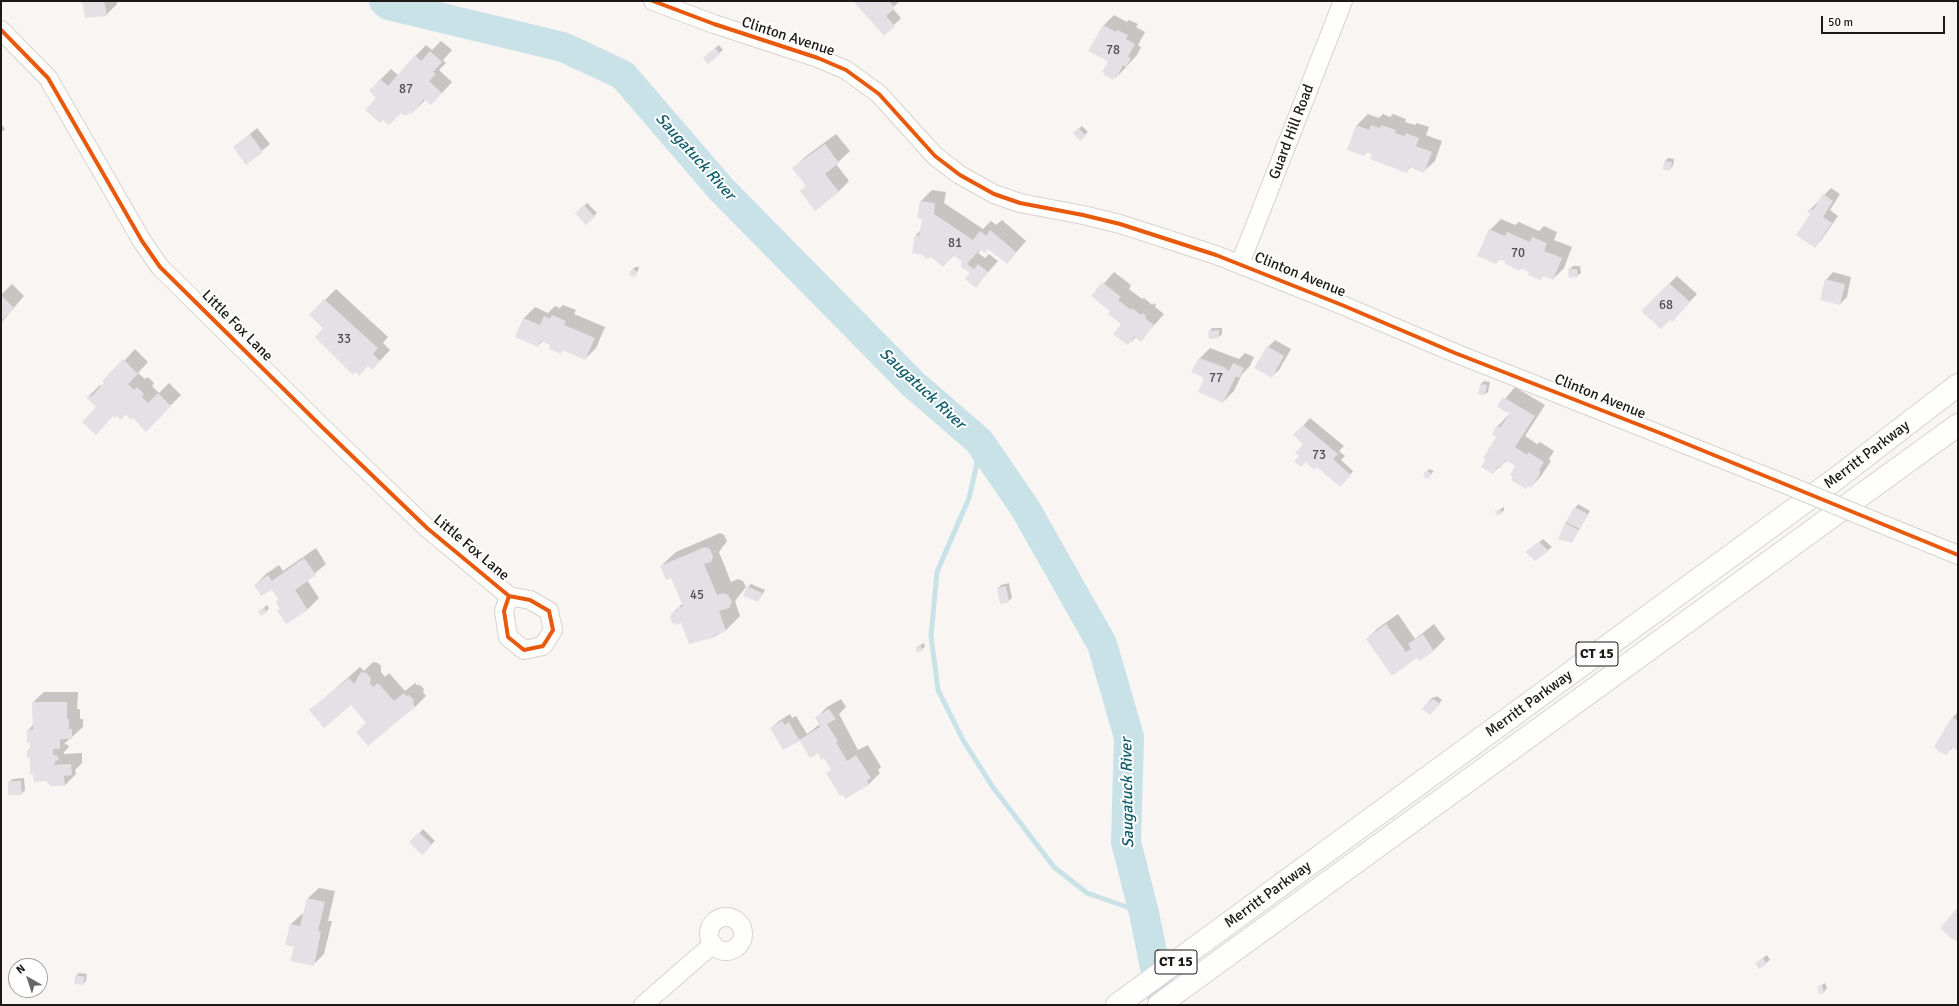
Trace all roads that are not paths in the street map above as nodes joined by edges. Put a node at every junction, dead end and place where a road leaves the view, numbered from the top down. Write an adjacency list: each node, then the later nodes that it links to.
1 (653, 1): 4 (street, Clinton Avenue)
2 (1343, 1): 4 (street, Guard Hill Road)
3 (1, 30): 8 (street, Little Fox Lane)
4 (1240, 264): 7 (street, Clinton Avenue, bridge)
5 (1958, 385): 11 (highway, Merritt Parkway / CT 15)
6 (1958, 425): 12 (highway, Merritt Parkway / CT 15)
7 (1958, 555)
8 (509, 596)
9 (713, 944): 10 (street)
10 (643, 1005)
11 (1117, 1005)
12 (1159, 1005)

